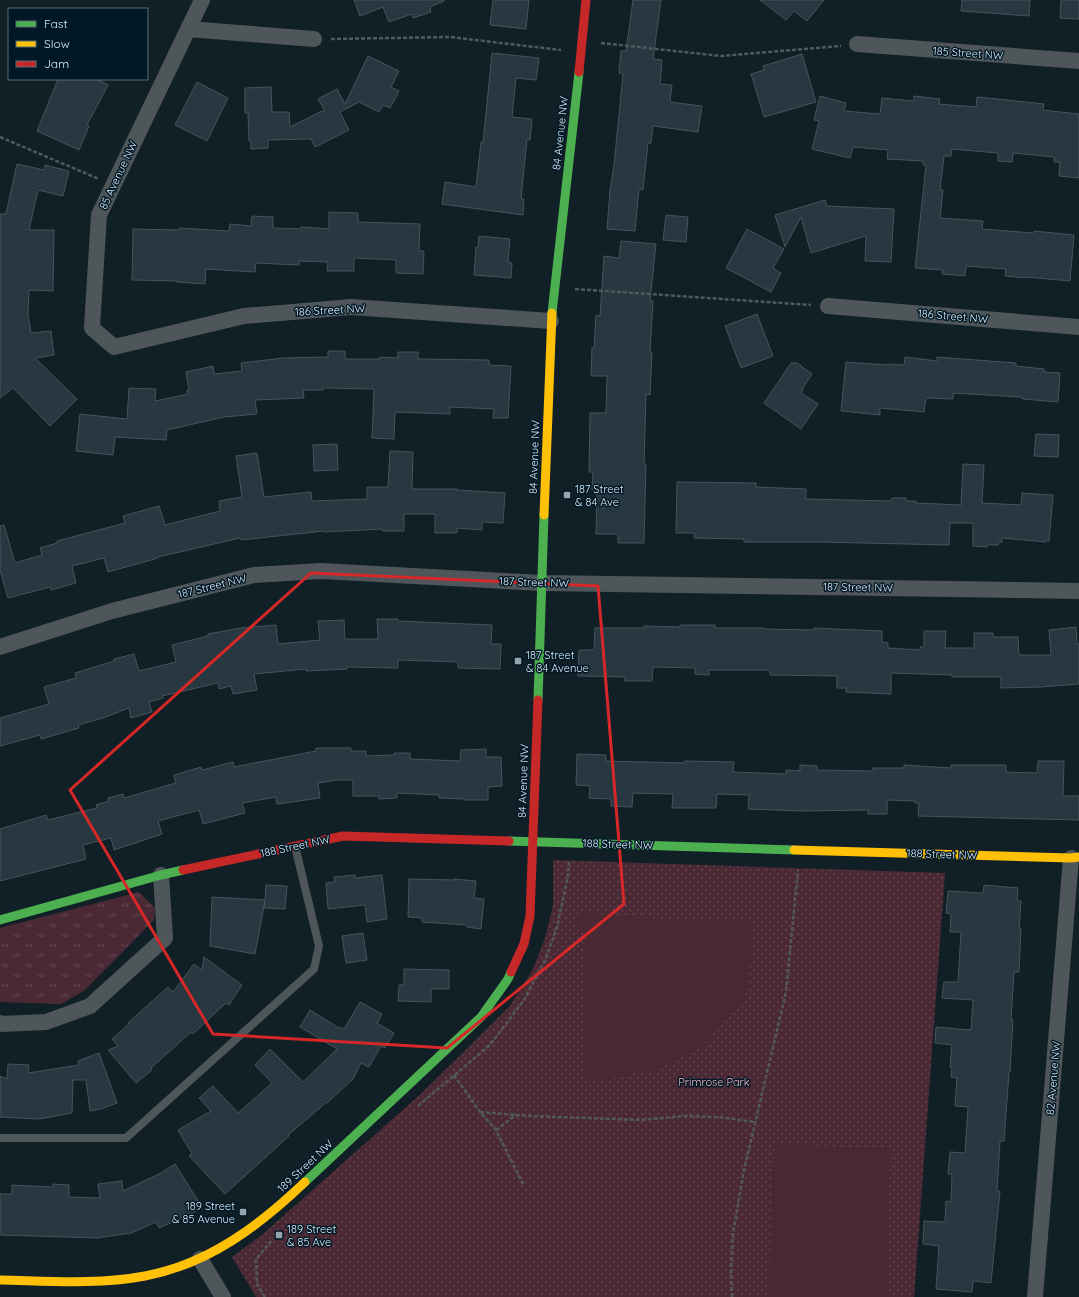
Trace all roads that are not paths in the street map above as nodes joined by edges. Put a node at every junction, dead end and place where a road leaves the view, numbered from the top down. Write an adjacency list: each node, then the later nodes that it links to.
1 (202, 0): 3 (street, 85 Avenue NW)
2 (586, 0): 8 (street, 84 Avenue NW)
3 (188, 29): 4 (street); 10 (street, 85 Avenue NW)
4 (314, 39)
5 (857, 44): 6 (street, 185 Street NW)
6 (1079, 61)
7 (828, 306): 9 (street, 186 Street NW)
8 (551, 321): 10 (street, 186 Street NW); 11 (street, 84 Avenue NW)
9 (1079, 327)
10 (114, 348)
11 (542, 583): 12 (street, 187 Street NW); 13 (street, 187 Street NW); 14 (street, 84 Avenue NW)
12 (1079, 591)
13 (0, 647)
14 (533, 842): 15 (street, 188 Street NW); 16 (street, 188 Street NW); 18 (street, 84 Avenue NW)
15 (295, 846): 17 (street, 188 Street NW); 21 (lane)
16 (1075, 858): 25 (street, 82 Avenue NW)
17 (161, 875): 19 (street, 188 Street NW); 20 (street)
18 (530, 916): 22 (street, 189 Street NW)
19 (0, 920)
20 (0, 1023)
21 (0, 1138)
22 (200, 1259): 23 (street, 189 Street NW); 24 (street)
23 (0, 1280)
24 (223, 1297)
25 (1035, 1297)

